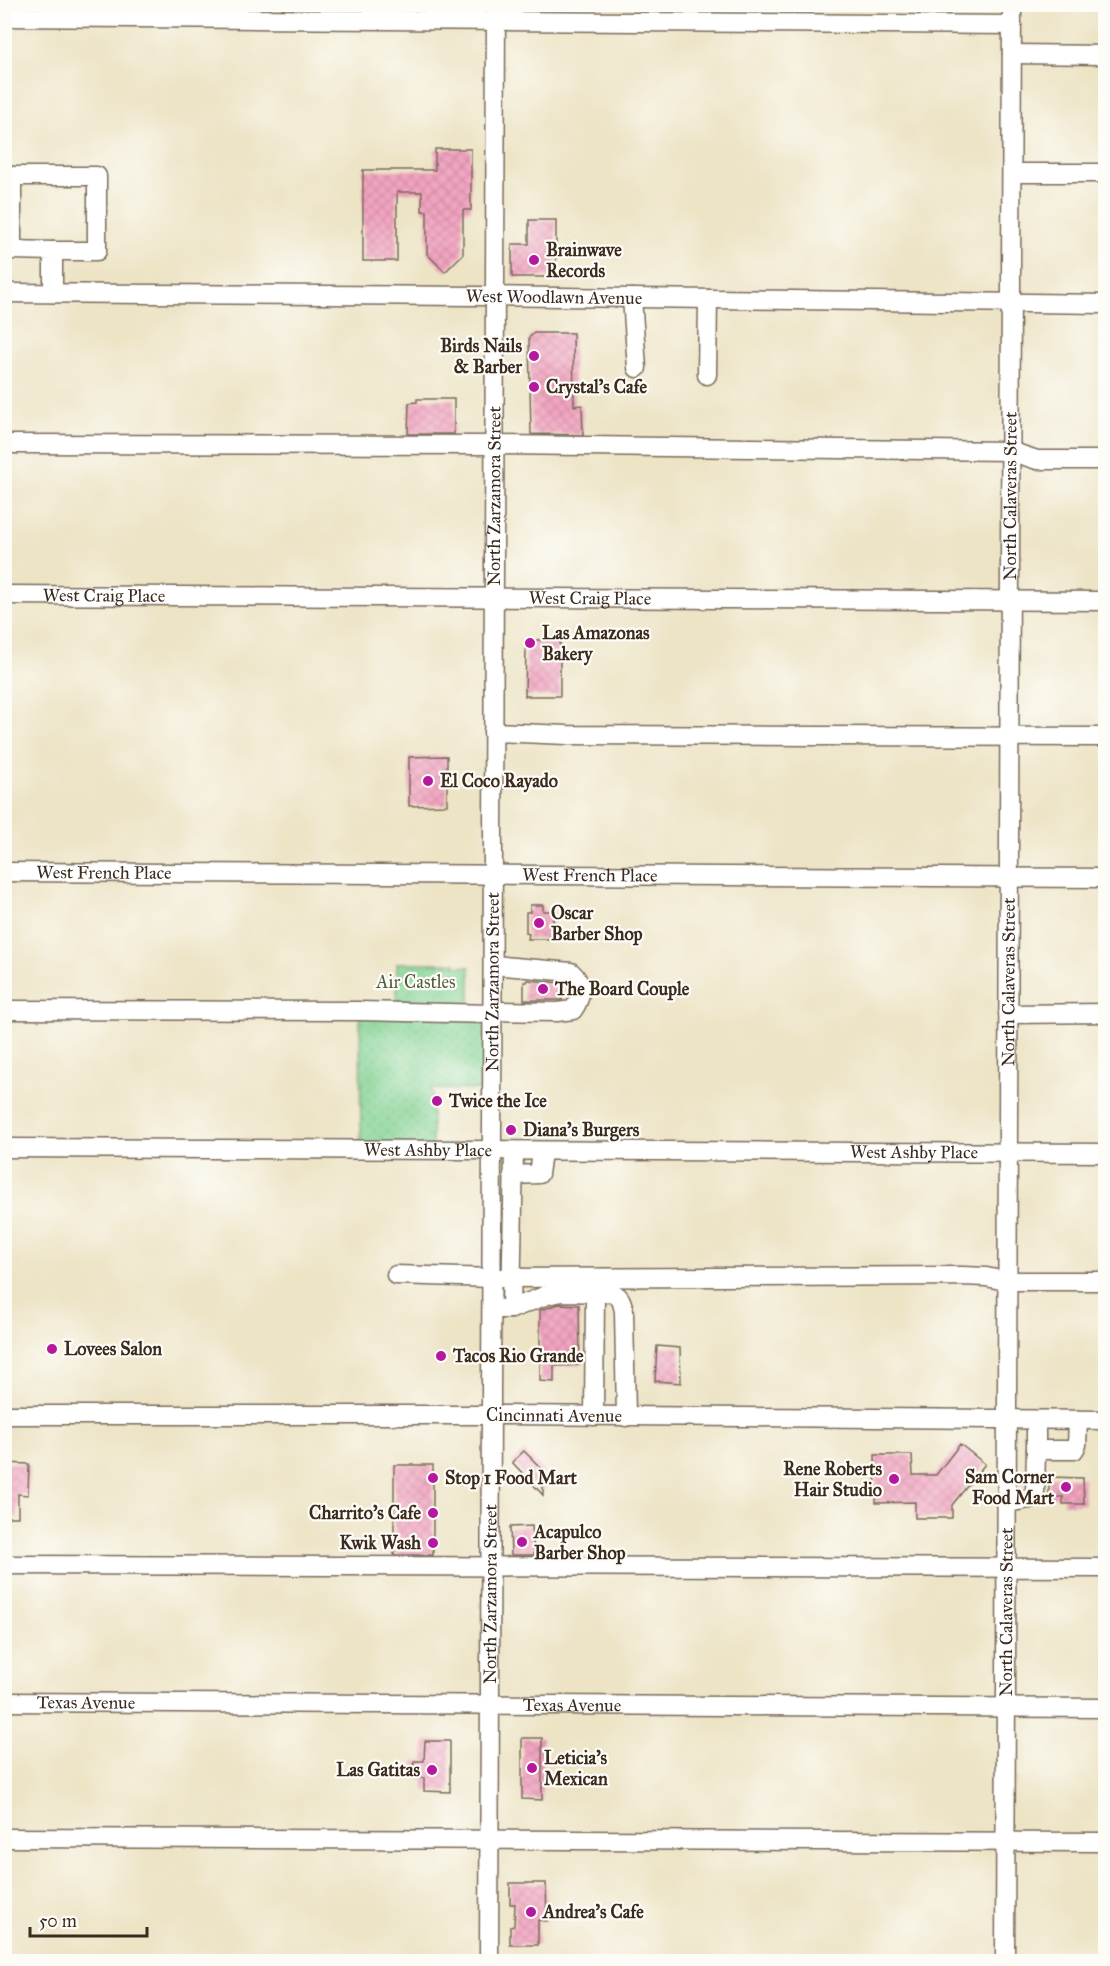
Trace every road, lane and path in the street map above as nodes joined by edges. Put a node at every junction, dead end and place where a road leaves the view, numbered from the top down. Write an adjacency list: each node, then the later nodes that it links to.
1 (1012, 4): 4 (street, North Calaveras Street)
2 (496, 13): 3 (street); 4 (street); 13 (street, North Zarzamora Street)
3 (4, 17)
4 (1012, 25): 5 (street, North Calaveras Street)
5 (1012, 54): 6 (street); 7 (street, North Calaveras Street)
6 (1106, 55)
7 (1011, 173): 8 (street); 16 (street, North Calaveras Street)
8 (1106, 173)
9 (8, 176): 10 (street); 10 (street)
10 (53, 251): 12 (street)
11 (4, 293): 12 (street, West Woodlawn Avenue)
12 (53, 293): 13 (street, West Woodlawn Avenue)
13 (495, 296): 14 (street, West Woodlawn Avenue); 21 (street, North Zarzamora Street)
14 (632, 298): 15 (street, West Woodlawn Avenue); 18 (street)
15 (708, 299): 16 (street, West Woodlawn Avenue); 19 (street)
16 (1011, 304): 17 (street, West Woodlawn Avenue); 22 (street, North Calaveras Street)
17 (1106, 304)
18 (637, 368)
19 (707, 375)
20 (4, 444): 21 (street)
21 (495, 445): 22 (street); 25 (street, North Zarzamora Street)
22 (1010, 451): 23 (street); 26 (street, North Calaveras Street)
23 (1106, 460)
24 (4, 595): 25 (street, West Craig Place)
25 (494, 597): 26 (street, West Craig Place); 28 (street, North Zarzamora Street)
26 (1010, 601): 27 (street, West Craig Place); 29 (street, North Calaveras Street)
27 (1106, 601)
28 (494, 732): 29 (street); 32 (street, North Zarzamora Street)
29 (1009, 737): 30 (street); 33 (street, North Calaveras Street)
30 (1106, 737)
31 (4, 872): 32 (street, West French Place)
32 (493, 874): 33 (street, West French Place); 35 (street, North Zarzamora Street)
33 (1008, 878): 34 (street, West French Place); 39 (street, North Calaveras Street)
34 (1106, 878)
35 (493, 965): 37 (street, North Zarzamora Street); 37 (street)
36 (4, 1010): 37 (street)
37 (493, 1012): 41 (street, North Zarzamora Street)
38 (1106, 1013): 39 (street)
39 (1008, 1014): 45 (street, North Calaveras Street)
40 (4, 1148): 41 (street, West Ashby Place)
41 (492, 1151): 42 (street, West Ashby Place); 48 (street, North Zarzamora Street)
42 (514, 1151): 43 (street, West Ashby Place); 46 (street)
43 (542, 1152): 45 (street, West Ashby Place); 46 (street)
44 (1106, 1153): 45 (street, West Ashby Place)
45 (1007, 1154): 50 (street, North Calaveras Street)
46 (513, 1175): 49 (street)
47 (396, 1275): 48 (street)
48 (492, 1278): 49 (street); 53 (street, North Zarzamora Street)
49 (512, 1278): 50 (street); 54 (street)
50 (1006, 1281): 51 (street); 59 (street, North Calaveras Street)
51 (1106, 1281)
52 (595, 1293): 54 (street); 57 (street); 58 (street)
53 (492, 1309): 54 (street); 56 (street, North Zarzamora Street)
54 (511, 1309)
55 (4, 1414): 56 (street, Cincinnati Avenue)
56 (491, 1415): 57 (street, Cincinnati Avenue); 67 (street, North Zarzamora Street)
57 (594, 1416): 58 (street, Cincinnati Avenue)
58 (626, 1416): 59 (street, Cincinnati Avenue)
59 (1006, 1420): 60 (street, Cincinnati Avenue); 64 (street, North Calaveras Street)
60 (1036, 1420): 61 (street, Cincinnati Avenue); 63 (street)
61 (1078, 1420): 62 (street, Cincinnati Avenue); 63 (street)
62 (1106, 1420)
63 (1036, 1458): 64 (street); 65 (street)
64 (1006, 1465): 65 (street, North Calaveras Street)
65 (1006, 1503): 68 (street, North Calaveras Street)
66 (4, 1565): 67 (street)
67 (491, 1566): 68 (street); 71 (street, North Zarzamora Street)
68 (1006, 1568): 69 (street); 72 (street, North Calaveras Street)
69 (1106, 1568)
70 (4, 1702): 71 (street, Texas Avenue)
71 (490, 1704): 72 (street, Texas Avenue); 75 (street, North Zarzamora Street)
72 (1005, 1707): 73 (street, Texas Avenue); 76 (street, North Calaveras Street)
73 (1106, 1708)
74 (4, 1838): 75 (street)
75 (490, 1839): 76 (street); 78 (street, North Zarzamora Street)
76 (1005, 1841): 77 (street); 79 (street, North Calaveras Street)
77 (1106, 1842)
78 (489, 1962)
79 (1005, 1962)

